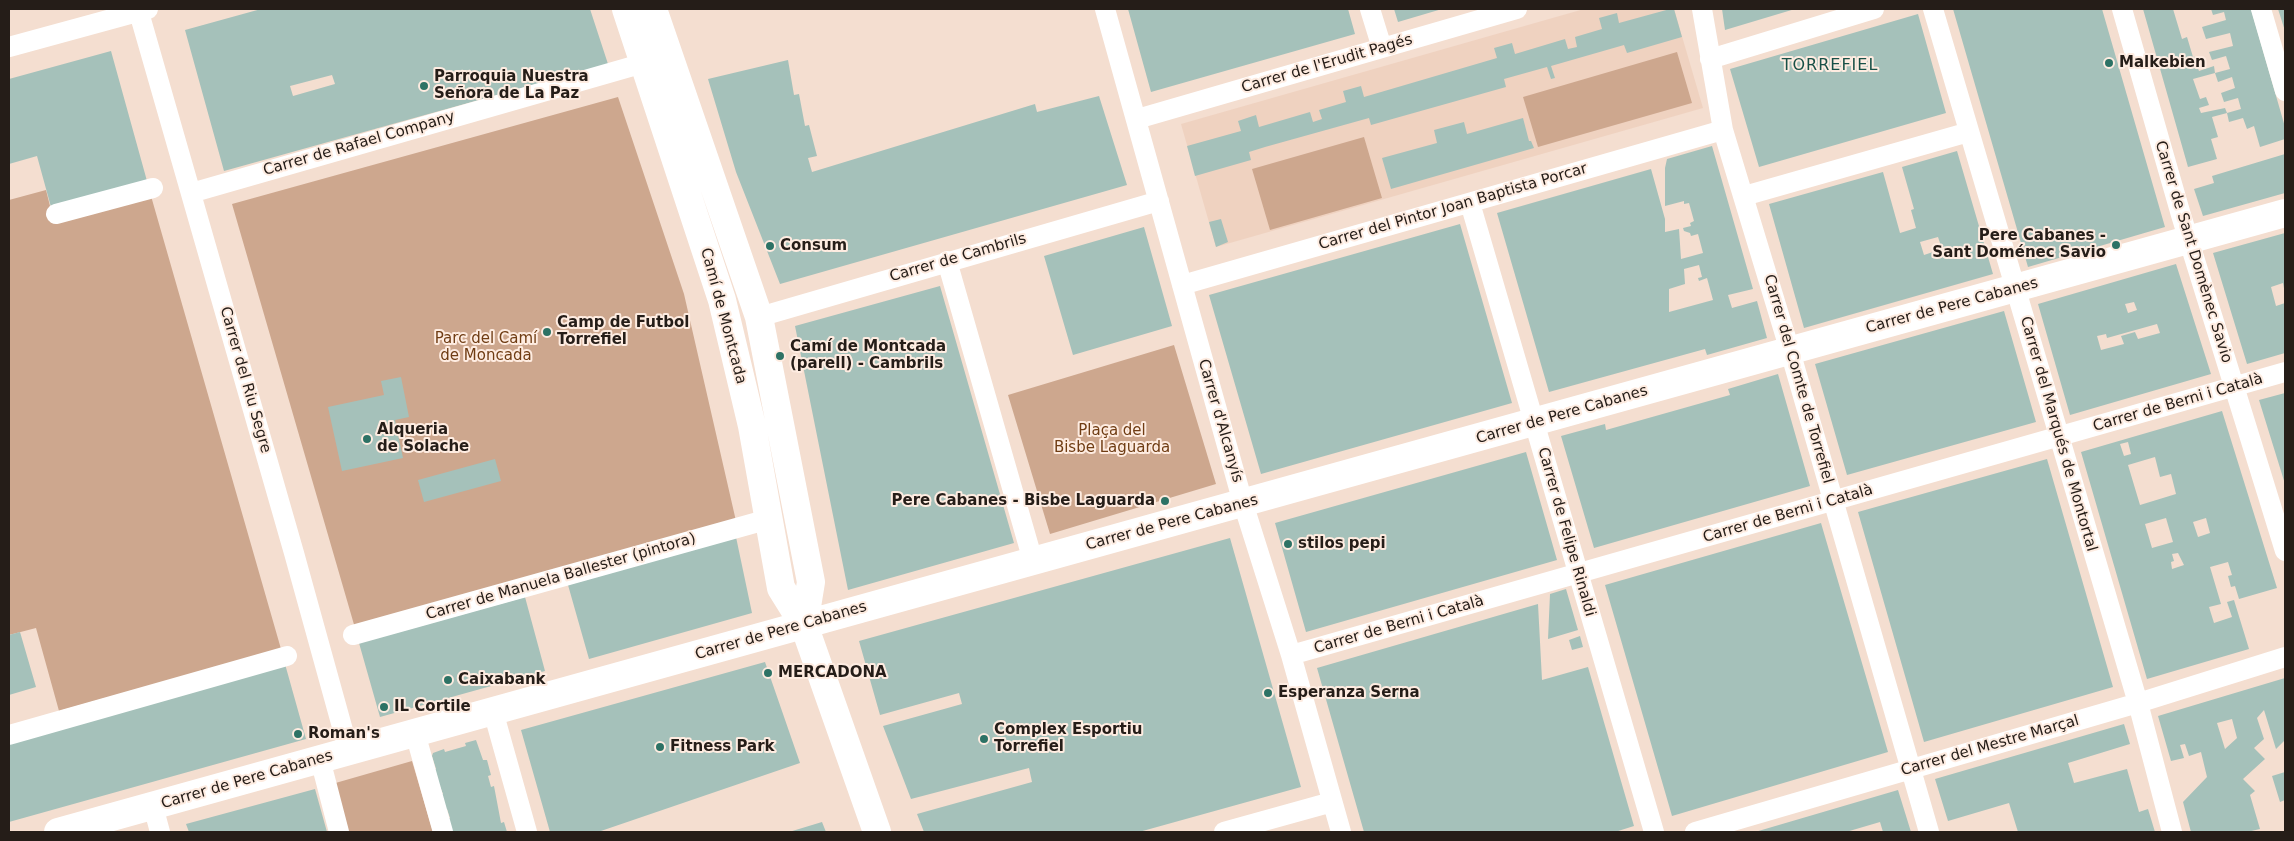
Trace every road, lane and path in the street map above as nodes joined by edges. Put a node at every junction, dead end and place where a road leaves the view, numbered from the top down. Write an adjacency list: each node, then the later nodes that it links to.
1 (626, 9): 16 (street, Camí de Montcada)
2 (654, 9): 32 (street, Camí de Montcada)
3 (1105, 9): 18 (street, Carrer d'Alcanyís)
4 (1370, 9): 14 (street)
5 (1517, 9): 12 (street, Carrer de l'Erudit Pagés)
6 (1702, 9): 15 (street, Carrer del Comte de Torrefiel)
7 (1874, 9): 15 (street)
8 (1933, 9): 20 (street, Carrer del Marqués de Montortal)
9 (2122, 9): 28 (street, Carrer de Sant Domènec Savio)
10 (2261, 9): 17 (street)
11 (142, 10): 13 (street); 22 (street, Carrer del Riu Segre)
12 (1477, 15): 14 (street, Carrer de l'Erudit Pagés)
13 (9, 46)
14 (1382, 48): 18 (street, Carrer de l'Erudit Pagés)
15 (1710, 59): 19 (street, Carrer del Comte de Torrefiel)
16 (644, 63): 22 (street, Carrer de Rafael Company); 40 (street, Camí de Montcada)
17 (2285, 91)
18 (1137, 119): 24 (street, Carrer d'Alcanyís)
19 (1724, 130): 23 (street, Carrer del Comte de Torrefiel); 25 (street, Carrer del Pintor Joan Baptista Porcar)
20 (1969, 132): 23 (street); 31 (street, Carrer del Marqués de Montortal)
21 (153, 188): 27 (street)
22 (190, 193): 53 (street, Carrer del Riu Segre)
23 (1744, 196): 33 (street, Carrer del Comte de Torrefiel)
24 (1158, 201): 29 (street, Carrer de Cambrils); 30 (street, Carrer d'Alcanyís)
25 (1470, 202): 30 (street, Carrer del Pintor Joan Baptista Porcar); 36 (street, Carrer de Felipe Rinaldi)
26 (2285, 213): 28 (street, Carrer de Pere Cabanes)
27 (56, 214)
28 (2190, 240): 31 (street, Carrer de Pere Cabanes); 35 (street, Carrer de Sant Domènec Savio)
29 (946, 262): 32 (street, Carrer de Cambrils); 42 (street)
30 (1182, 285): 39 (street, Carrer d'Alcanyís)
31 (2015, 289): 33 (street, Carrer de Pere Cabanes); 37 (street, Carrer del Marqués de Montortal)
32 (759, 317): 44 (street, Camí de Montcada)
33 (1790, 351): 36 (street, Carrer de Pere Cabanes); 38 (street, Carrer del Comte de Torrefiel)
34 (2285, 372): 35 (street, Carrer de Berni i Català)
35 (2234, 387): 37 (street, Carrer de Berni i Català); 41 (street, Carrer de Sant Domènec Savio)
36 (1534, 422): 39 (street, Carrer de Pere Cabanes); 43 (street, Carrer de Felipe Rinaldi)
37 (2059, 436): 38 (street, Carrer de Berni i Català); 49 (street, Carrer del Marqués de Montortal)
38 (1833, 501): 43 (street, Carrer de Berni i Català); 55 (street, Carrer del Comte de Torrefiel)
39 (1243, 503): 42 (street, Carrer de Pere Cabanes); 46 (street, Carrer d'Alcanyís)
40 (769, 519): 44 (street, Camí de Montcada); 45 (street, Carrer de Manuela Ballester (pintora))
41 (2285, 551)
42 (1033, 561): 44 (street, Carrer de Pere Cabanes)
43 (1578, 574): 46 (street, Carrer de Berni i Català); 66 (street, Carrer de Felipe Rinaldi)
44 (804, 625): 50 (street, Carrer de Pere Cabanes); 63 (street, Camí de Montcada)
45 (353, 635)
46 (1291, 655): 56 (street, Carrer d'Alcanyís)
47 (287, 656): 52 (street)
48 (2285, 658): 49 (street, Carrer del Mestre Marçal)
49 (2138, 703): 55 (street, Carrer del Mestre Marçal); 69 (street, Carrer del Marqués de Montortal)
50 (493, 711): 51 (street, Carrer de Pere Cabanes); 62 (street)
51 (416, 733): 53 (street, Carrer de Pere Cabanes); 61 (street)
52 (9, 735)
53 (349, 752): 54 (street, Carrer de Pere Cabanes)
54 (320, 759): 57 (street, Carrer de Pere Cabanes); 60 (street)
55 (1911, 769): 67 (street, Carrer del Mestre Marçal); 68 (street, Carrer del Comte de Torrefiel)
56 (1332, 802): 64 (street); 65 (street, Carrer d'Alcanyís)
57 (152, 806): 58 (street, Carrer de Pere Cabanes); 59 (street)
58 (58, 832)
59 (160, 832)
60 (339, 832)
61 (443, 832)
62 (527, 832)
63 (877, 832)
64 (1224, 832)
65 (1340, 832)
66 (1654, 832)
67 (1695, 832)
68 (1929, 832)
69 (2172, 832)

